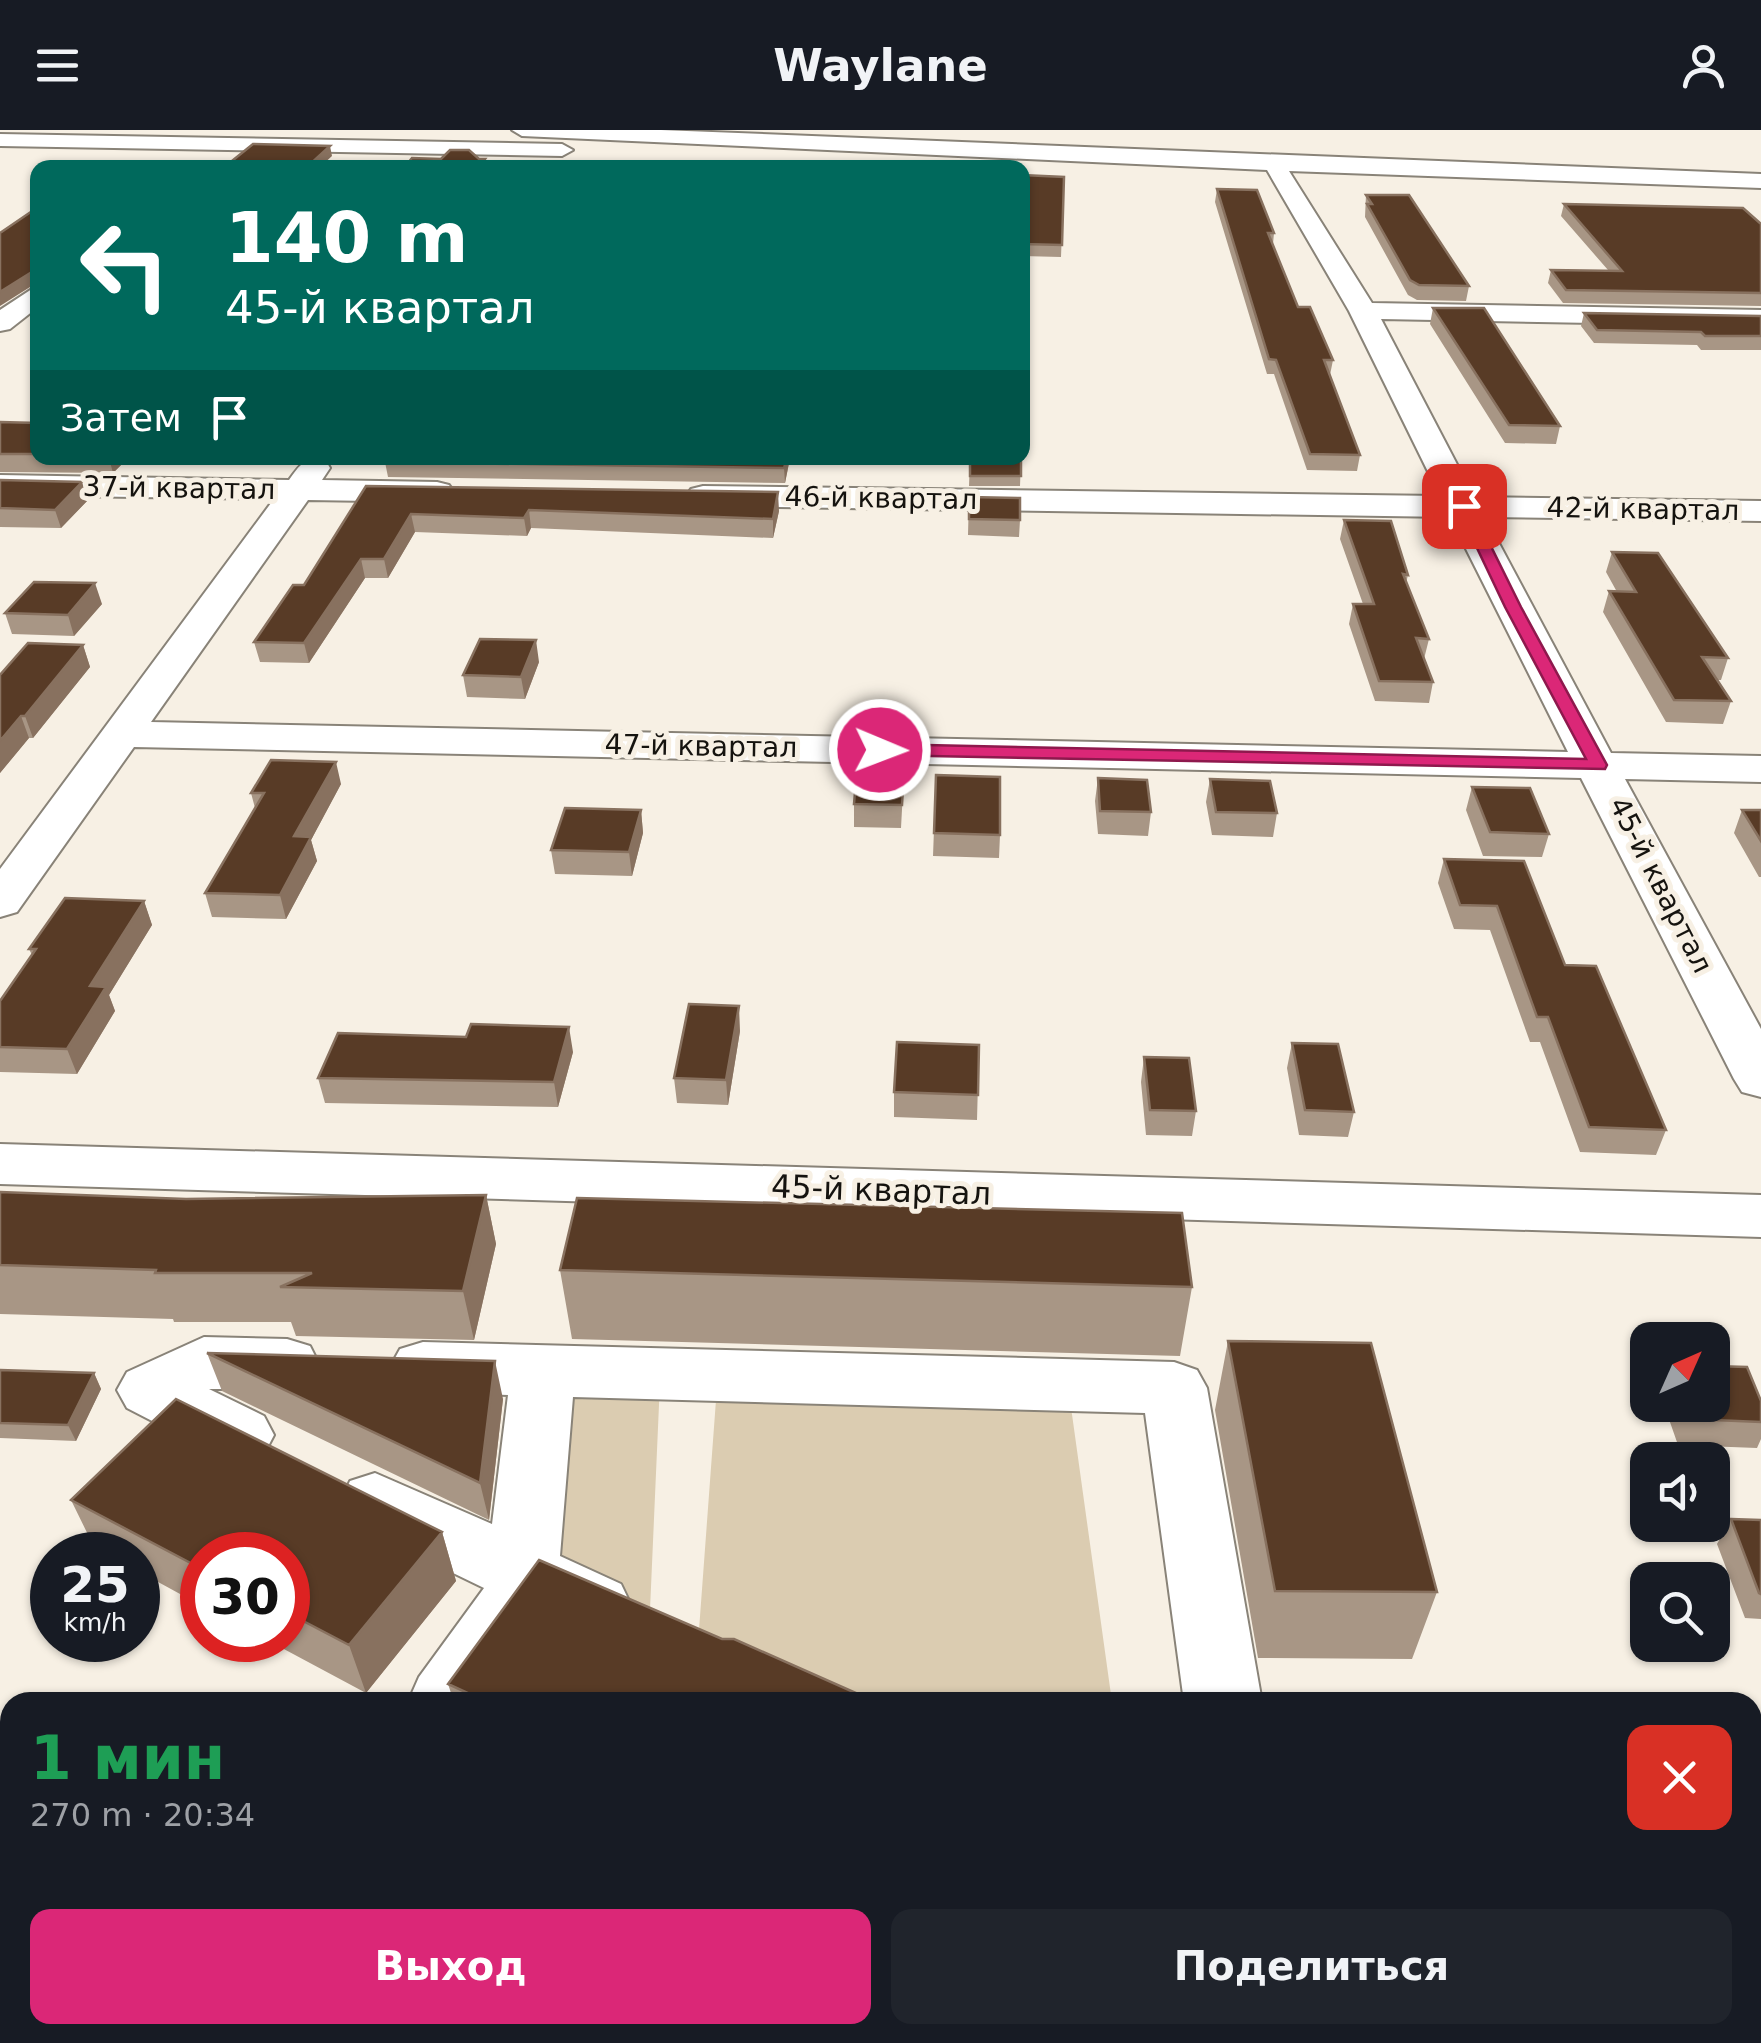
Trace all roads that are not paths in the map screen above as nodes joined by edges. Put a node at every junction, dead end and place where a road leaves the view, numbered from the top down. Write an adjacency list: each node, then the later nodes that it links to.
1 (522, 130): 2 (street)
2 (569, 132): 3 (street); 8 (street)
3 (685, 134): 4 (street)
4 (757, 135): 7 (street)
5 (0, 140): 6 (street)
6 (226, 143): 8 (street); 9 (street)
7 (1020, 151): 11 (street)
8 (544, 158): 10 (street)
9 (204, 160)
10 (636, 160)
11 (1280, 174): 12 (street); 13 (street); 15 (street, 45-й квартал)
12 (1761, 181)
13 (1622, 200)
14 (30, 299): 17 (street)
15 (1363, 311): 16 (street); 22 (street, 45-й квартал)
16 (1761, 318)
17 (0, 323)
18 (310, 474): 19 (street, 37-й квартал); 20 (street); 24 (street)
19 (0, 486)
20 (472, 492)
21 (665, 495): 22 (street, 46-й квартал)
22 (1464, 506): 23 (street, 42-й квартал); 25 (street, 45-й квартал)
23 (1761, 511)
24 (122, 734): 25 (street, 47-й квартал); 27 (street)
25 (1598, 765): 26 (street, 47-й квартал); 28 (street, 45-й квартал)
26 (1761, 768)
27 (0, 902)
28 (1761, 1079)
29 (0, 1164): 30 (street, 45-й квартал)
30 (1761, 1216)
31 (542, 1370): 32 (street); 32 (street); 35 (street)
32 (522, 1575): 33 (street); 34 (street)
33 (656, 1634)
34 (453, 1692)
35 (1221, 1692)

